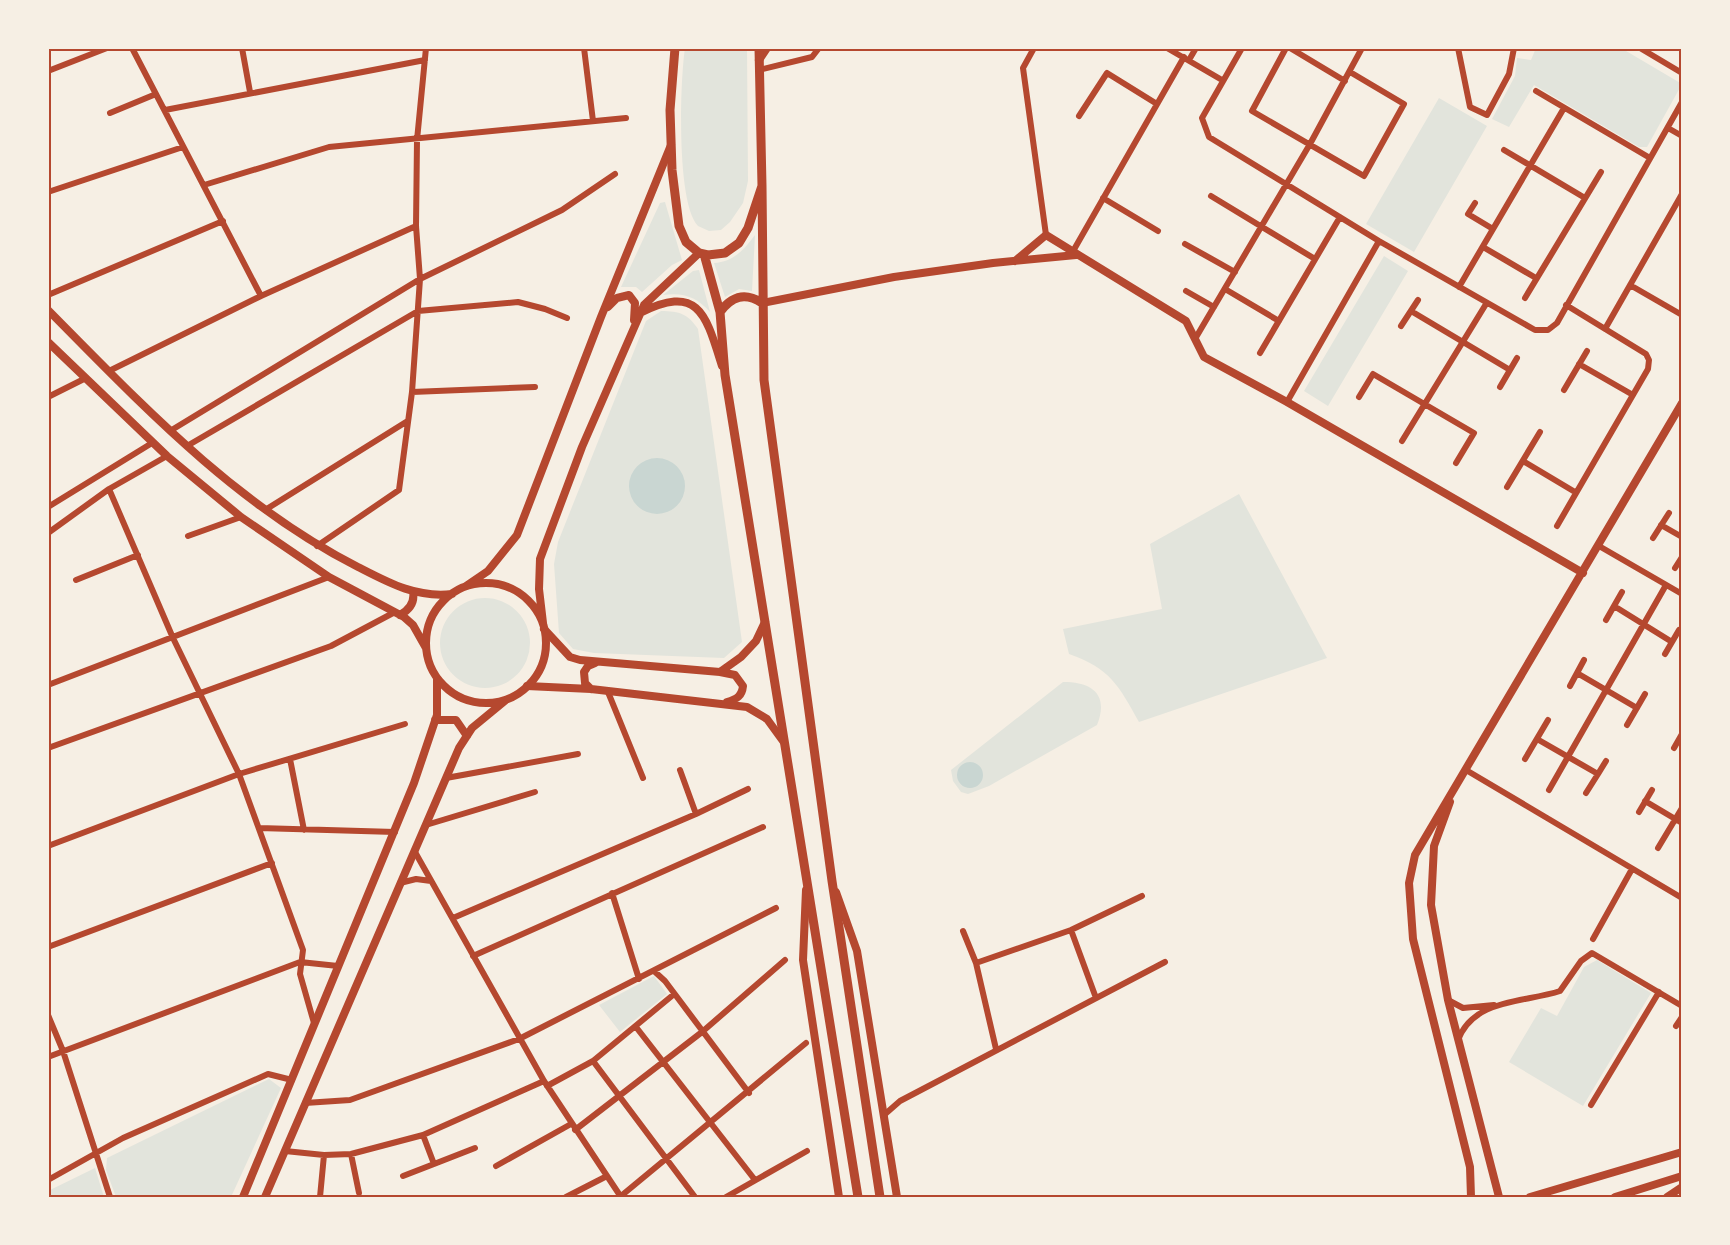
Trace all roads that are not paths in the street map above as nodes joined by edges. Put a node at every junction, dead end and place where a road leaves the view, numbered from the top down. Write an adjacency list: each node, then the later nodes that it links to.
1 (107, 48): 23 (street)
2 (132, 48): 30 (street)
3 (242, 48): 28 (street)
4 (426, 48): 21 (street)
5 (584, 48): 38 (street)
6 (675, 48): 43 (main road)
7 (759, 48): 22 (main road)
8 (767, 48): 22 (main road)
9 (819, 48): 22 (street)
10 (1034, 48): 65 (street)
11 (1167, 48): 20 (street)
12 (1196, 48): 20 (street)
13 (1242, 48): 26 (street)
14 (1286, 48): 42 (street)
15 (1290, 48): 27 (street)
16 (1362, 48): 24 (street)
17 (1458, 48): 18 (street)
18 (1514, 48)
19 (1640, 48): 25 (street)
20 (1186, 59): 26 (street); 32 (street)
21 (425, 60): 28 (street); 41 (street)
22 (759, 65): 52 (main road)
23 (48, 71)
24 (1350, 72): 27 (street); 42 (street)
25 (1682, 73)
26 (1222, 80): 50 (street)
27 (1345, 81): 42 (street)
28 (250, 92): 34 (street)
29 (1536, 92): 33 (street)
30 (156, 94): 34 (street); 35 (street)
31 (1682, 102): 39 (street)
32 (1157, 104): 36 (street); 56 (street)
33 (1564, 108): 46 (street); 47 (street)
34 (165, 110): 44 (street)
35 (111, 113)
36 (1079, 116)
37 (626, 118): 38 (street)
38 (593, 121): 41 (street)
39 (1668, 128): 40 (street); 46 (street)
40 (1682, 136)
41 (417, 140): 51 (street); 61 (street)
42 (1310, 144): 50 (street)
43 (671, 145): 69 (main road); 94 (main road)
44 (183, 147): 51 (street); 53 (street)
45 (1504, 150): 47 (street)
46 (1650, 158): 86 (street)
47 (1530, 165): 57 (street); 63 (street)
48 (1601, 172): 57 (street)
49 (615, 174): 74 (street)
50 (1287, 184): 59 (street); 62 (street)
51 (204, 185): 60 (street)
52 (762, 186): 69 (main road); 84 (main road)
53 (48, 192)
54 (1682, 194): 76 (street)
55 (1211, 196): 62 (street)
56 (1103, 198): 64 (street); 70 (street)
57 (1585, 198): 75 (street)
58 (1475, 203): 63 (street)
59 (1340, 216): 66 (street); 71 (street)
60 (223, 221): 80 (street); 81 (street)
61 (416, 226): 74 (street); 81 (street)
62 (1261, 228): 71 (street); 73 (street)
63 (1493, 229): 68 (street)
64 (1158, 231)
65 (1046, 234): 70 (street); 72 (street)
66 (1379, 241): 77 (street); 118 (street)
67 (1185, 243): 73 (street)
68 (1483, 247): 75 (street); 77 (street)
69 (702, 253): 91 (main road); 92 (main road)
70 (1074, 254): 72 (street); 100 (street)
71 (1315, 260): 96 (street)
72 (1015, 261): 84 (street)
73 (1234, 272): 78 (street)
74 (420, 279): 89 (street); 122 (street)
75 (1536, 279): 82 (street)
76 (1630, 285): 93 (street); 99 (street)
77 (1459, 287): 85 (street)
78 (1225, 290): 87 (street); 96 (street)
79 (1186, 291): 87 (street)
80 (48, 295)
81 (261, 296): 108 (street)
82 (1525, 298)
83 (1418, 300): 90 (street)
84 (762, 303): 91 (main road); 228 (main road)
85 (1485, 304): 86 (street); 102 (street)
86 (1566, 305): 99 (street)
87 (1214, 307): 100 (street)
88 (48, 309): 108 (main road)
89 (418, 310): 95 (street); 114 (street); 126 (street)
90 (1411, 311): 97 (street); 102 (street)
91 (720, 312): 109 (main road)
92 (639, 313): 98 (main road); 109 (main road)
93 (1682, 315)
94 (601, 317): 98 (main road); 152 (main road)
95 (567, 318)
96 (1279, 321): 104 (street)
97 (1401, 326)
98 (633, 329): 162 (main road)
99 (1605, 329): 115 (street)
100 (1195, 339): 118 (street)
101 (48, 342): 110 (main road)
102 (1462, 342): 107 (street); 119 (street)
103 (1587, 351): 106 (street)
104 (1260, 353)
105 (1517, 358): 107 (street)
106 (1579, 364): 113 (street); 115 (street)
107 (1510, 370): 112 (street)
108 (109, 371): 122 (main road)
109 (725, 375): 160 (main road)
110 (84, 379): 116 (street); 125 (main road)
111 (535, 387): 114 (street)
112 (1500, 387)
113 (1564, 390)
114 (412, 392): 121 (street)
115 (1633, 395): 132 (street)
116 (48, 397)
117 (1359, 397): 119 (street)
118 (1287, 402): 148 (street)
119 (1424, 403): 124 (street); 129 (street)
120 (1682, 403): 144 (street)
121 (406, 422): 134 (street); 143 (street)
122 (170, 431): 126 (main road)
123 (1540, 432): 128 (street)
124 (1402, 441)
125 (152, 443): 127 (main road); 133 (street)
126 (187, 446): 134 (main road)
127 (167, 456): 131 (street); 136 (main road)
128 (1523, 461): 130 (street); 132 (street)
129 (1456, 463)
130 (1508, 487)
131 (109, 489): 139 (street); 145 (street)
132 (1575, 492): 138 (street)
133 (48, 507)
134 (265, 510): 143 (main road)
135 (1669, 513): 137 (street)
136 (241, 517): 140 (street); 149 (main road)
137 (1661, 525): 141 (street); 142 (street)
138 (1557, 526)
139 (48, 533)
140 (188, 536)
141 (1682, 537)
142 (1653, 538)
143 (317, 546): 153 (main road)
144 (1599, 546): 148 (street); 151 (street)
145 (138, 555): 150 (street); 164 (street)
146 (1682, 557): 147 (street)
147 (1675, 568)
148 (1583, 573): 200 (street)
149 (329, 577): 158 (main road); 164 (street)
150 (76, 580)
151 (1665, 585): 156 (street); 161 (street)
152 (466, 586): 155 (main road); 162 (main road)
153 (413, 592): 155 (main road); 158 (main road)
154 (1622, 592): 157 (street)
155 (452, 594): 166 (main road)
156 (1682, 594)
157 (1614, 606): 159 (street); 161 (street)
158 (397, 613): 166 (main road); 178 (street)
159 (1605, 620)
160 (766, 621): 170 (street); 191 (main road)
161 (1643, 624): 165 (street); 177 (street)
162 (543, 626): 169 (street); 174 (main road)
163 (1679, 630): 165 (street)
164 (172, 638): 173 (street); 178 (street)
165 (1672, 642): 167 (street)
166 (426, 648): 172 (main road)
167 (1665, 654)
168 (1584, 660): 171 (street)
169 (597, 663): 170 (street); 176 (street)
170 (720, 672): 182 (street)
171 (1577, 673): 175 (street); 177 (street)
172 (437, 678): 181 (main road); 184 (main road)
173 (48, 685)
174 (527, 686): 176 (street); 181 (main road)
175 (1570, 686)
176 (591, 689): 179 (street)
177 (1606, 690): 183 (street); 195 (street)
178 (198, 692): 192 (street); 201 (street)
179 (608, 692): 182 (street); 204 (street)
180 (1645, 694): 183 (street)
181 (506, 700): 189 (main road)
182 (726, 702): 191 (street)
183 (1637, 708): 187 (street)
184 (435, 720): 189 (main road); 220 (main road)
185 (1548, 720): 190 (street)
186 (405, 724): 196 (street)
187 (1627, 725)
188 (1682, 735): 193 (street)
189 (467, 736): 203 (main road)
190 (1537, 738): 195 (street); 197 (street)
191 (783, 741): 226 (main road)
192 (48, 748)
193 (1674, 748)
194 (578, 754): 203 (street)
195 (1568, 756): 202 (street); 207 (street)
196 (290, 759): 201 (street); 219 (street)
197 (1525, 759)
198 (1606, 761): 202 (street)
199 (680, 770): 214 (street)
200 (1466, 771): 205 (street); 225 (street)
201 (239, 774): 218 (street); 221 (street)
202 (1598, 774): 210 (street)
203 (446, 778): 216 (main road)
204 (643, 778)
205 (1457, 784): 250 (street); 307 (street)
206 (748, 789): 214 (street)
207 (1549, 790)
208 (1652, 790): 211 (street)
209 (535, 792): 216 (street)
210 (1586, 794)
211 (1645, 801): 213 (street); 215 (street)
212 (1682, 808): 215 (street)
213 (1639, 812)
214 (696, 814): 234 (street)
215 (1679, 821): 222 (street)
216 (426, 825): 223 (main road)
217 (763, 827): 230 (street)
218 (259, 828): 219 (street); 224 (street)
219 (304, 830): 220 (street)
220 (395, 832): 244 (main road)
221 (48, 846)
222 (1658, 848)
223 (415, 852): 227 (street); 229 (main road)
224 (272, 863): 238 (street); 241 (street)
225 (1632, 869): 232 (street); 237 (street)
226 (806, 880): 303 (main road); 304 (main road)
227 (432, 881): 229 (street); 234 (street)
228 (832, 881): 273 (main road); 305 (main road)
229 (400, 884): 271 (main road)
230 (612, 893): 239 (street); 246 (street)
231 (1142, 896): 235 (street)
232 (1682, 898)
233 (776, 908): 245 (street)
234 (453, 918): 239 (street)
235 (1071, 930): 243 (street); 249 (street)
236 (963, 931): 243 (street)
237 (1593, 939)
238 (48, 947)
239 (473, 956): 259 (street)
240 (785, 960): 258 (street)
241 (300, 962): 244 (street); 255 (street); 263 (street)
242 (1165, 962): 249 (street)
243 (976, 963): 262 (street)
244 (338, 966): 255 (main road)
245 (654, 971): 246 (street); 248 (street)
246 (639, 979): 259 (street)
247 (1659, 992): 251 (street); 252 (street); 272 (street)
248 (673, 994): 257 (street); 258 (street)
249 (1096, 998): 262 (street)
250 (1448, 1000): 251 (street); 260 (street)
251 (1500, 1004): 260 (street)
252 (1682, 1006)
253 (48, 1015): 263 (street)
254 (1682, 1017): 256 (street)
255 (315, 1026): 267 (main road)
256 (1676, 1026)
257 (636, 1027): 265 (street); 266 (street)
258 (702, 1032): 266 (street); 269 (street)
259 (519, 1039): 268 (street); 271 (street)
260 (1458, 1040): 308 (street)
261 (806, 1043): 269 (street)
262 (996, 1049): 273 (street)
263 (63, 1051): 264 (street); 281 (street)
264 (48, 1057)
265 (593, 1061): 268 (street); 270 (street)
266 (663, 1062): 270 (street); 274 (street)
267 (292, 1080): 281 (street); 296 (main road)
268 (545, 1084): 275 (street); 276 (street)
269 (749, 1093): 274 (street)
270 (619, 1097): 275 (street); 284 (street)
271 (305, 1103): 278 (main road)
272 (1591, 1105)
273 (884, 1115): 306 (main road)
274 (708, 1124): 284 (street); 291 (street)
275 (573, 1127): 286 (street); 288 (street)
276 (423, 1135): 282 (street); 285 (street)
277 (475, 1148): 285 (street)
278 (285, 1151): 283 (street); 297 (main road)
279 (807, 1152): 291 (street)
280 (1682, 1152): 294 (main road)
281 (95, 1154): 290 (street); 295 (street)
282 (351, 1154): 283 (street); 293 (street)
283 (324, 1155): 298 (street)
284 (667, 1157): 300 (street); 301 (street)
285 (434, 1164): 287 (street)
286 (496, 1166)
287 (403, 1176)
288 (607, 1176): 299 (street); 300 (street)
289 (1682, 1176): 310 (main road)
290 (48, 1180)
291 (755, 1180): 302 (street)
292 (1682, 1187): 311 (street)
293 (359, 1194)
294 (1544, 1194): 309 (main road)
295 (110, 1197)
296 (243, 1197)
297 (265, 1197)
298 (320, 1197)
299 (566, 1197)
300 (621, 1197)
301 (695, 1197)
302 (726, 1197)
303 (839, 1197)
304 (858, 1197)
305 (880, 1197)
306 (897, 1197)
307 (1471, 1197)
308 (1499, 1197)
309 (1530, 1197)
310 (1616, 1197)
311 (1667, 1197)

